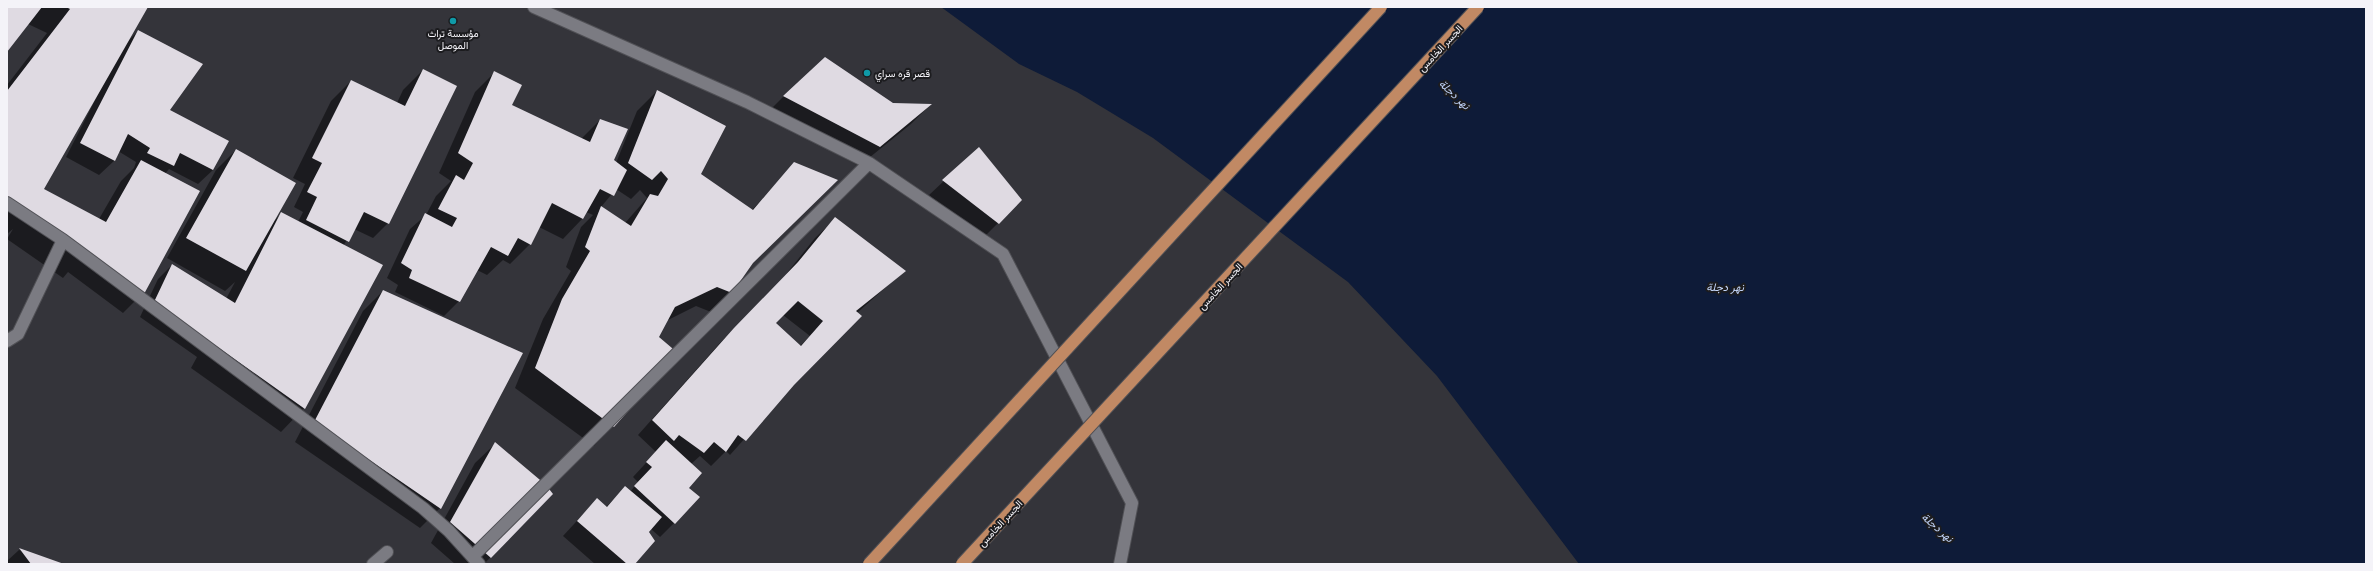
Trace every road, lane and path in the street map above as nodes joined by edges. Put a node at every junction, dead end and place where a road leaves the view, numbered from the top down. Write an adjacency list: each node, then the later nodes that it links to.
1 (534, 7): 4 (street)
2 (1381, 7): 11 (main road, bridge)
3 (1478, 7): 12 (main road, الجسر الخامس, bridge)
4 (869, 162): 9 (street); 13 (street)
5 (7, 203): 6 (street)
6 (63, 240): 7 (street); 9 (street)
7 (7, 342)
8 (386, 552): 10 (street)
9 (476, 560)
10 (374, 564)
11 (870, 564)
12 (962, 564)
13 (1120, 564)

